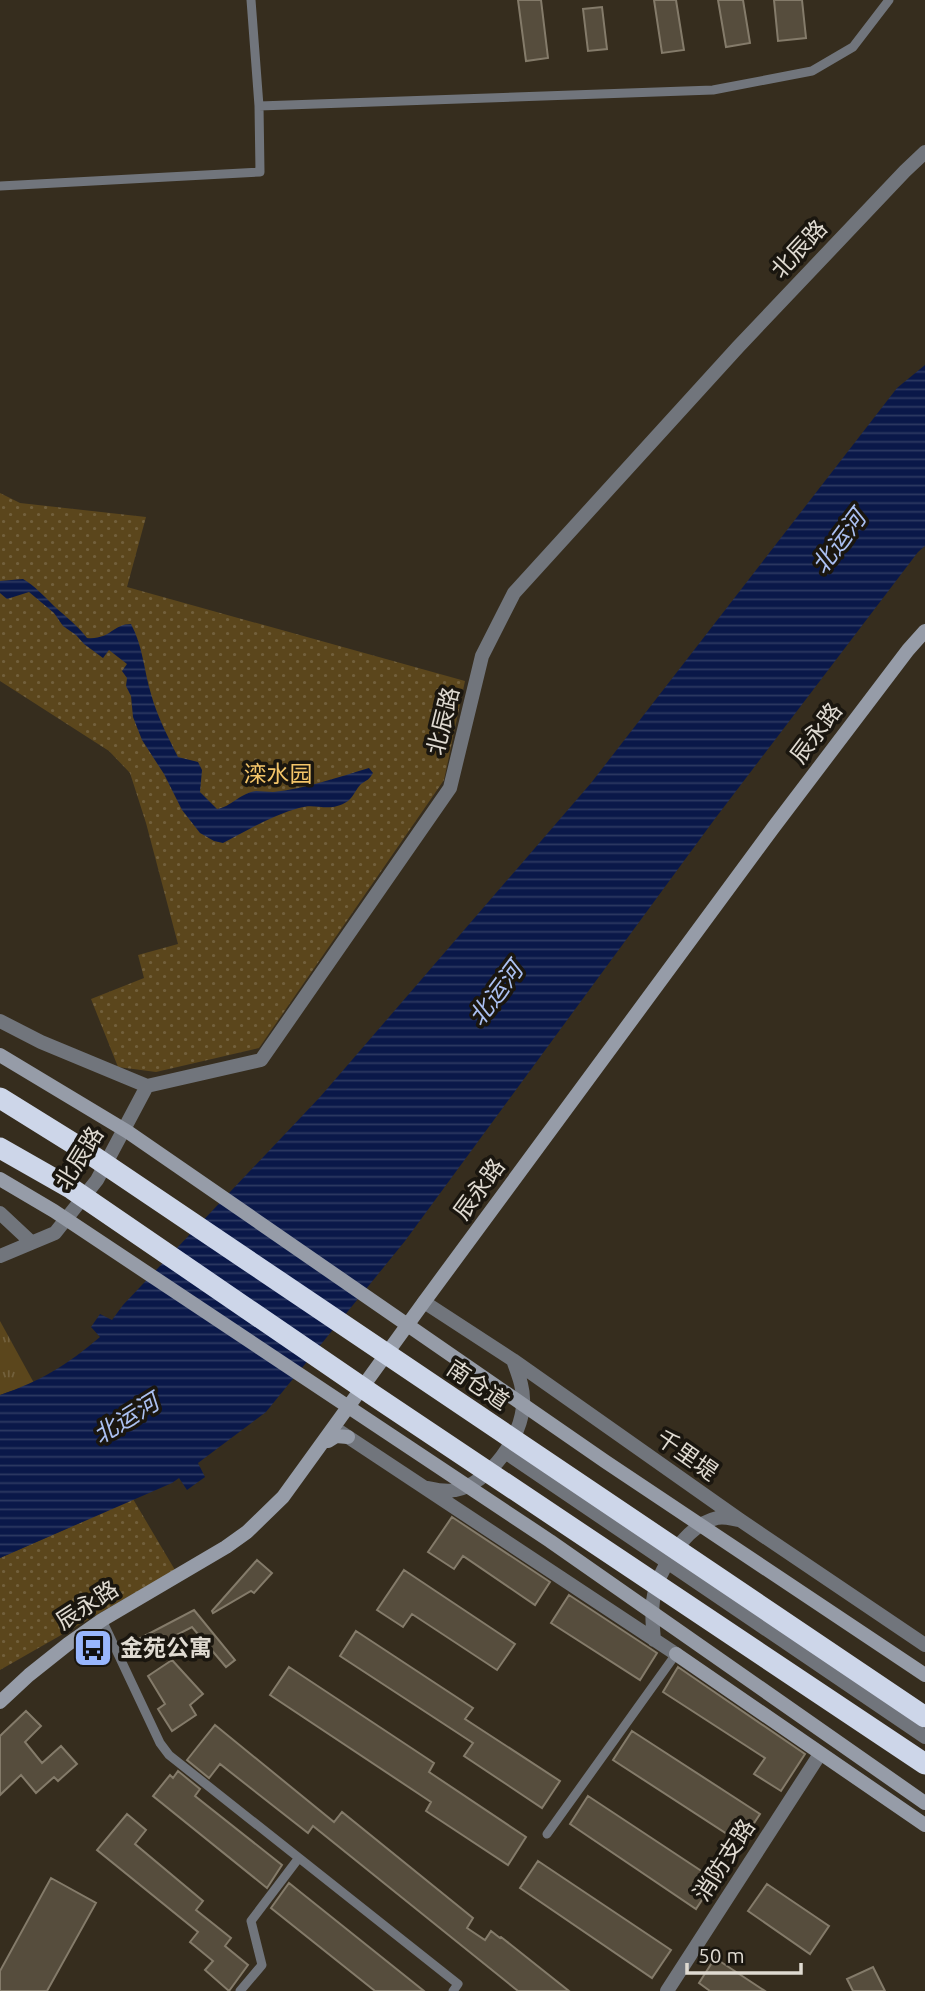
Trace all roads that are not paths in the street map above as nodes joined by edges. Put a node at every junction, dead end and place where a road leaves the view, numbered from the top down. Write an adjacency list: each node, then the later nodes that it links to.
1 (251, 0): 3 (lane)
2 (889, 0): 3 (lane)
3 (259, 106): 5 (lane)
4 (925, 152): 10 (street, 北辰路)
5 (0, 186)
6 (925, 631): 17 (street, 辰永路)
7 (925, 644): 17 (street, 辰永路)
8 (0, 1021): 10 (street)
9 (0, 1055): 28 (street)
10 (147, 1086): 15 (street, 北辰路)
11 (0, 1098): 31 (highway, 南仓道)
12 (0, 1148): 34 (highway)
13 (0, 1180): 35 (street)
14 (0, 1213): 15 (street)
15 (31, 1242): 16 (street, 北辰路)
16 (0, 1256)
17 (426, 1303): 18 (street, 千里堤); 19 (street, 辰永路)
18 (513, 1360): 20 (street); 22 (street, 千里堤)
19 (336, 1434): 21 (street); 24 (street, 辰永路)
20 (505, 1452): 21 (street); 23 (street)
21 (423, 1488): 25 (street)
22 (740, 1520): 23 (street); 26 (street, 千里堤)
23 (668, 1561): 25 (street); 32 (street)
24 (103, 1622): 29 (street, 辰永路); 30 (street, 辰永路); 38 (lane)
25 (654, 1640): 27 (street)
26 (925, 1645)
27 (676, 1654): 33 (street); 37 (lane)
28 (925, 1675)
29 (0, 1702)
30 (0, 1709)
31 (925, 1717)
32 (925, 1737)
33 (820, 1754): 36 (street); 41 (street, 消防支路)
34 (925, 1764)
35 (925, 1803)
36 (925, 1825)
37 (547, 1834)
38 (298, 1859): 39 (lane); 40 (lane)
39 (240, 1991)
40 (453, 1991)
41 (667, 1991)

